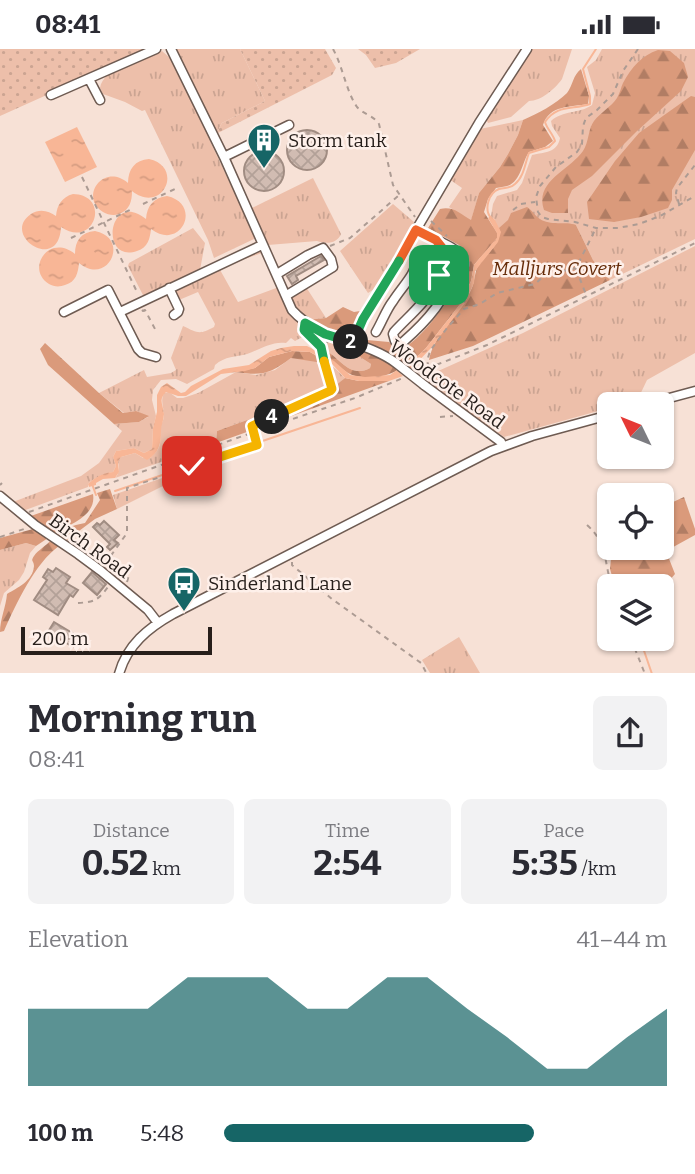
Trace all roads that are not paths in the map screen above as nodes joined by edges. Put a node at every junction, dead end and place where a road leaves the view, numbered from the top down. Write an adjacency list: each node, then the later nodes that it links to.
1 (156, 49): 4 (street)
2 (171, 49): 8 (street)
3 (527, 49): 9 (street)
4 (89, 79): 5 (street); 6 (street)
5 (51, 96)
6 (100, 100)
7 (289, 125): 8 (street)
8 (224, 157): 11 (street)
9 (418, 227): 10 (street); 14 (street)
10 (436, 240): 10 (street)
11 (262, 245): 13 (street); 16 (street)
12 (419, 256): 15 (street)
13 (275, 270): 17 (street); 17 (street)
14 (392, 272): 15 (street); 22 (street)
15 (409, 281): 21 (street)
16 (169, 288): 19 (street); 20 (street)
17 (287, 295): 22 (street, Woodcote Road)
18 (64, 311): 19 (street)
19 (120, 312): 23 (street)
20 (174, 315)
21 (376, 332)
22 (353, 342): 27 (street, Woodcote Road, bridge)
23 (156, 357)
24 (695, 391): 25 (street)
25 (674, 397)
26 (597, 418): 27 (street)
27 (502, 446): 29 (street)
28 (0, 496): 29 (street, Birch Road)
29 (158, 622): 30 (street)
30 (119, 673)

